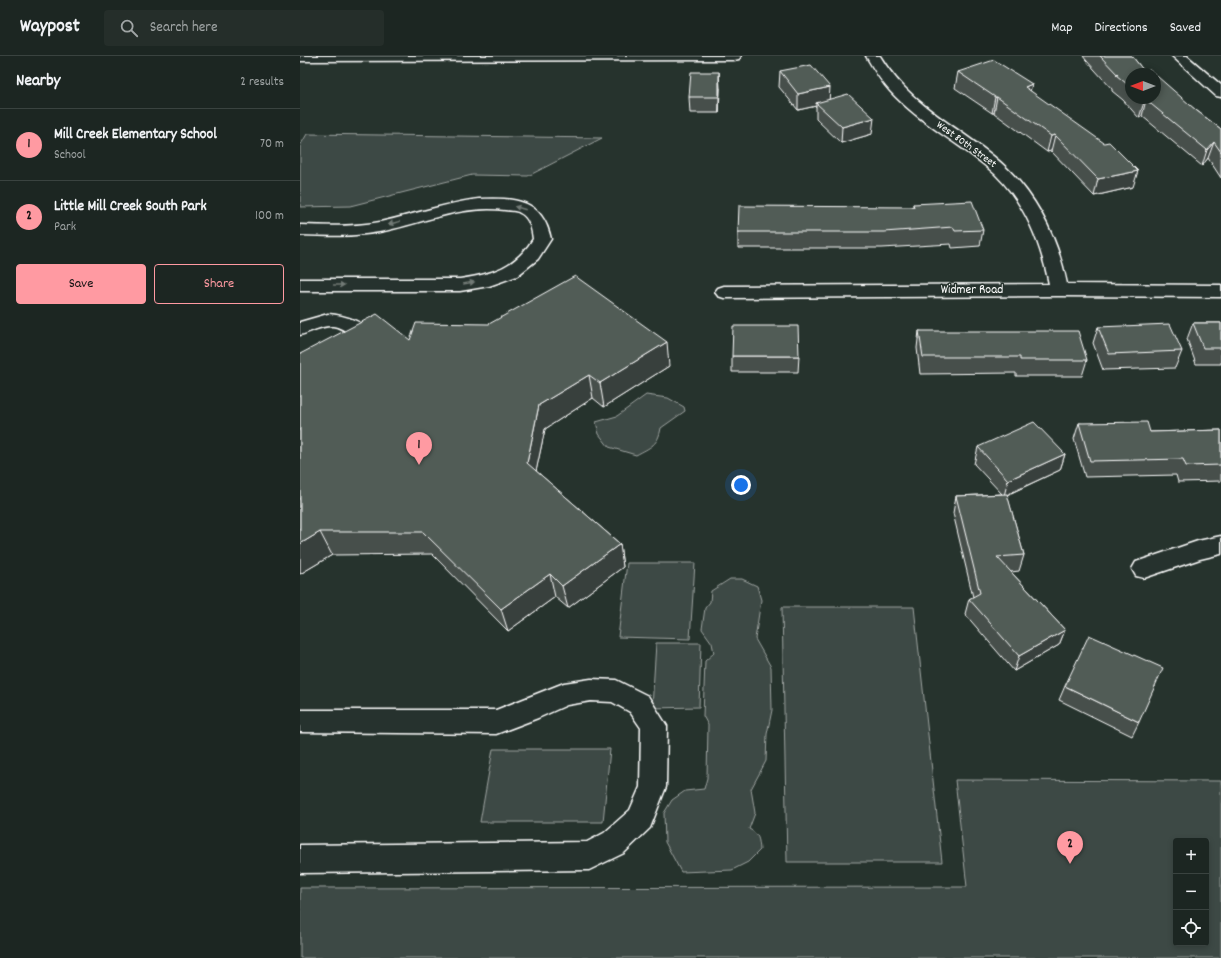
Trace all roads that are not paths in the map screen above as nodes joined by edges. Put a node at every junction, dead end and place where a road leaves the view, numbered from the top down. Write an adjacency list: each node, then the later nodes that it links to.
1 (734, 56): 4 (street)
2 (873, 56): 9 (street, West 80th Street)
3 (1178, 56): 6 (street)
4 (305, 57): 5 (street)
5 (300, 70)
6 (1221, 92)
7 (300, 230): 8 (street, one-way to 7)
8 (300, 286)
9 (1059, 290): 10 (street, Widmer Road); 11 (street, Widmer Road)
10 (1221, 291)
11 (724, 292)
12 (300, 329): 13 (street)
13 (368, 338)
14 (1221, 545): 15 (street)
15 (1144, 569)
16 (300, 721): 17 (street)
17 (300, 859)

